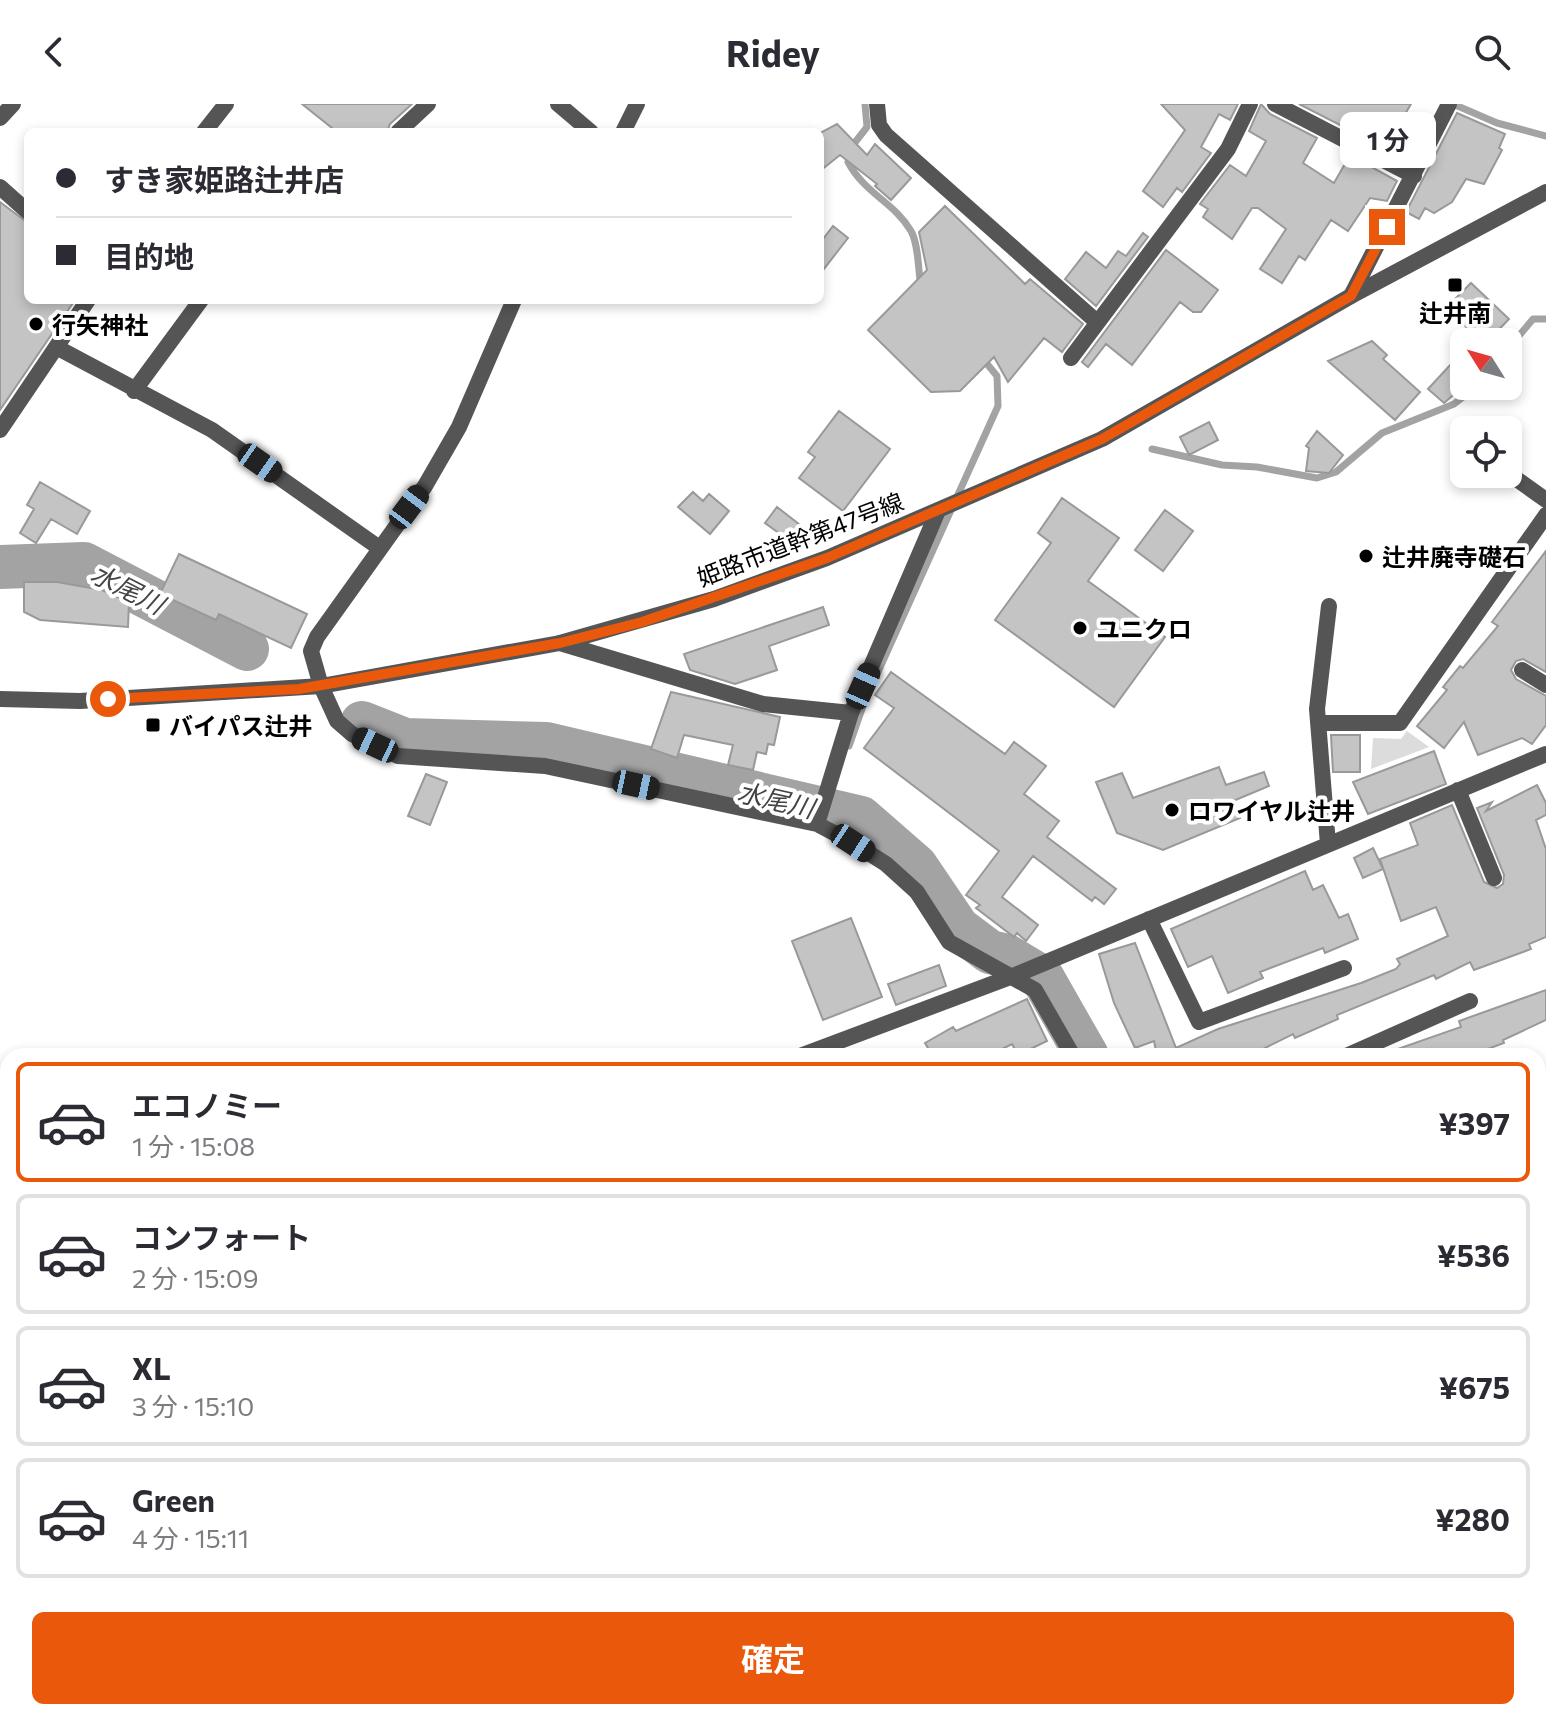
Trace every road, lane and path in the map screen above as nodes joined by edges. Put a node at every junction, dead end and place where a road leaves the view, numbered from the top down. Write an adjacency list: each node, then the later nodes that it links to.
1 (13, 104): 10 (street)
2 (226, 104): 11 (street)
3 (428, 104): 12 (street)
4 (558, 104): 13 (street)
5 (637, 104): 14 (street)
6 (877, 104): 23 (street)
7 (1250, 104): 23 (street)
8 (1275, 104): 15 (street)
9 (1449, 104): 15 (street)
10 (0, 118)
11 (207, 128)
12 (402, 128)
13 (586, 128)
14 (625, 128)
15 (1414, 176): 19 (street)
16 (0, 187): 18 (street)
17 (1546, 192): 19 (street, 姫路市道幹第47号線)
18 (24, 208)
19 (1351, 296): 30 (street, 姫路市道幹第47号線)
20 (85, 304): 24 (street)
21 (198, 304): 26 (street)
22 (512, 304): 32 (street)
23 (1097, 322): 25 (street)
24 (56, 347): 26 (street); 27 (street)
25 (1071, 358)
26 (134, 391): 32 (street)
27 (0, 430)
28 (1522, 483): 29 (street)
29 (1546, 500)
30 (938, 511): 34 (street, 姫路市道幹第47号線); 39 (street)
31 (1546, 515): 40 (street)
32 (378, 547): 37 (street)
33 (1329, 606): 40 (street)
34 (560, 643): 37 (street, 姫路市道幹第47号線); 39 (street)
35 (1522, 670): 36 (street)
36 (1546, 685)
37 (321, 686): 38 (street, 姫路市道幹第47号線); 43 (street)
38 (0, 699)
39 (851, 713): 43 (street)
40 (1318, 723): 44 (street)
41 (1546, 755): 42 (street)
42 (1458, 790): 44 (street); 45 (street)
43 (817, 824): 48 (street)
44 (1328, 844): 46 (street)
45 (1494, 878)
46 (1149, 919): 47 (street); 48 (street)
47 (1344, 968)
48 (1013, 976): 50 (street); 51 (street)
49 (1470, 1001): 52 (street)
50 (821, 1048)
51 (1068, 1048)
52 (1364, 1048)

